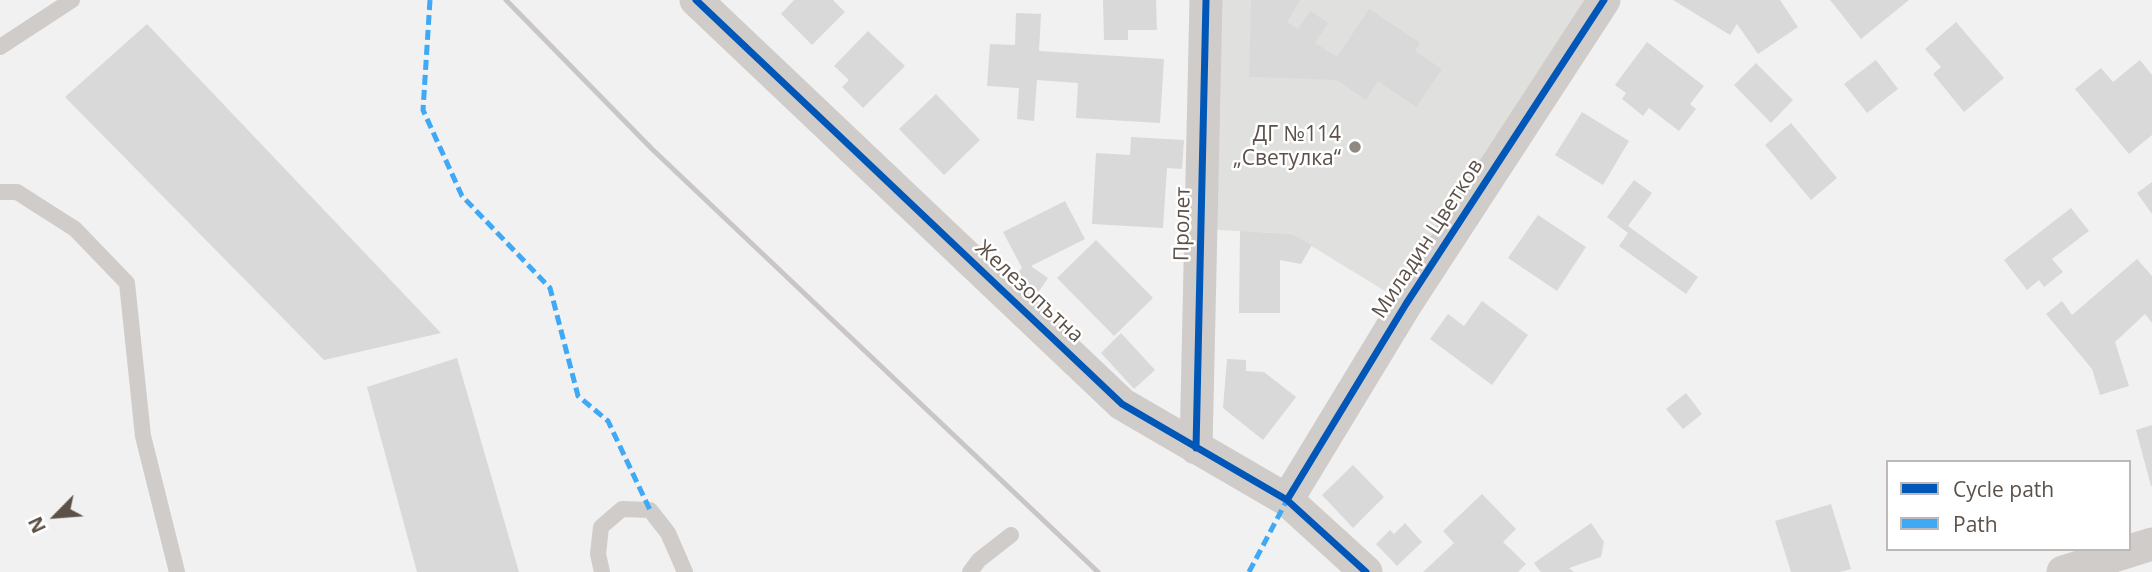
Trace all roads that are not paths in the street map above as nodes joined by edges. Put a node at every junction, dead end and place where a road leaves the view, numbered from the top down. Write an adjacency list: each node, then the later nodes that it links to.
1 (72, 0): 5 (lane)
2 (696, 0): 7 (street, Железопътна)
3 (1206, 0): 7 (street, Пролет)
4 (1604, 0): 8 (street, Миладин Цветков)
5 (0, 47)
6 (0, 192): 13 (lane)
7 (1196, 448): 8 (street, Железопътна)
8 (1287, 500): 17 (street, Железопътна)
9 (1011, 535): 16 (lane)
10 (2152, 544): 12 (street)
11 (2130, 551): 18 (street)
12 (2131, 551)
13 (177, 572)
14 (602, 572): 15 (lane)
15 (685, 572)
16 (971, 572)
17 (1366, 572)
18 (2063, 572)

